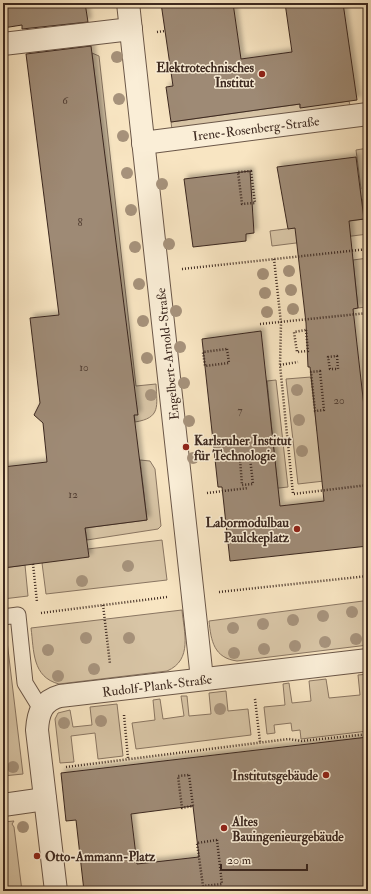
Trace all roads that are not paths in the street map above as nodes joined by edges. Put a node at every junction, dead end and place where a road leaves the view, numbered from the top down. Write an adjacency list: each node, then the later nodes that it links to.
1 (128, 3): 2 (street, Engelbert-Arnold-Straße)
2 (130, 28): 3 (street); 5 (street, Engelbert-Arnold-Straße)
3 (3, 44)
4 (368, 114): 5 (street, Irene-Rosenberg-Straße)
5 (143, 143): 8 (street, Engelbert-Arnold-Straße)
6 (10, 616): 9 (lane)
7 (368, 660): 8 (street, Rudolf-Plank-Straße)
8 (202, 679): 9 (street, Rudolf-Plank-Straße)
9 (41, 709): 10 (street)
10 (45, 799): 11 (street); 12 (street)
11 (3, 805)
12 (56, 891)

